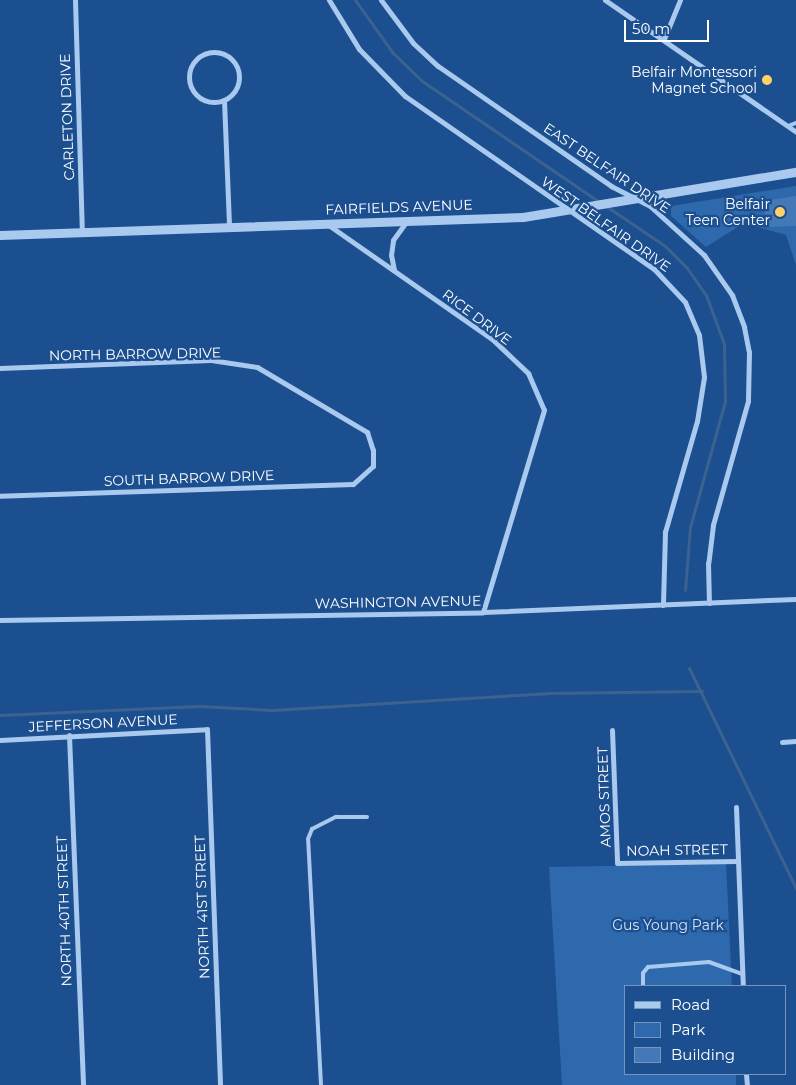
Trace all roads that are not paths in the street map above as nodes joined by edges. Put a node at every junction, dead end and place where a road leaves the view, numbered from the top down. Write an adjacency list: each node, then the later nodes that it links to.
1 (75, 0): 17 (street, CARLETON DRIVE)
2 (329, 0): 13 (street, WEST BELFAIR DRIVE)
3 (381, 0): 12 (street, EAST BELFAIR DRIVE)
4 (605, 0): 6 (street)
5 (680, 0): 6 (street)
6 (664, 39): 9 (street)
7 (224, 100): 7 (street); 16 (street)
8 (796, 123): 9 (lane)
9 (788, 126): 10 (street)
10 (796, 132)
11 (796, 172): 12 (street, FAIRFIELDS AVENUE)
12 (637, 198): 13 (street, FAIRFIELDS AVENUE); 24 (street, EAST BELFAIR DRIVE)
13 (569, 212): 14 (street, FAIRFIELDS AVENUE); 25 (street, WEST BELFAIR DRIVE)
14 (407, 221): 15 (street, FAIRFIELDS AVENUE); 19 (street)
15 (326, 223): 16 (street, FAIRFIELDS AVENUE); 19 (street, RICE DRIVE)
16 (229, 227): 17 (street, FAIRFIELDS AVENUE)
17 (82, 232): 18 (street, FAIRFIELDS AVENUE)
18 (0, 235)
19 (394, 271): 26 (street, RICE DRIVE)
20 (0, 368): 21 (street, NORTH BARROW DRIVE)
21 (373, 466): 22 (street, SOUTH BARROW DRIVE)
22 (0, 496)
23 (796, 598): 24 (street, WASHINGTON AVENUE)
24 (709, 603): 25 (street, WASHINGTON AVENUE)
25 (663, 605): 26 (street, WASHINGTON AVENUE)
26 (483, 612): 27 (street, WASHINGTON AVENUE)
27 (0, 620)
28 (207, 729): 30 (street, JEFFERSON AVENUE); 42 (street, NORTH 41ST STREET)
29 (612, 730): 37 (street, AMOS STREET)
30 (68, 735): 31 (street, JEFFERSON AVENUE); 41 (street, NORTH 40TH STREET)
31 (0, 740)
32 (782, 742): 33 (street)
33 (796, 742)
34 (736, 807): 36 (street)
35 (367, 817): 43 (lane)
36 (737, 861): 37 (street, NOAH STREET); 38 (street)
37 (617, 863)
38 (742, 974): 39 (lane); 40 (street)
39 (643, 985)
40 (743, 985)
41 (82, 1085)
42 (220, 1085)
43 (321, 1085)

